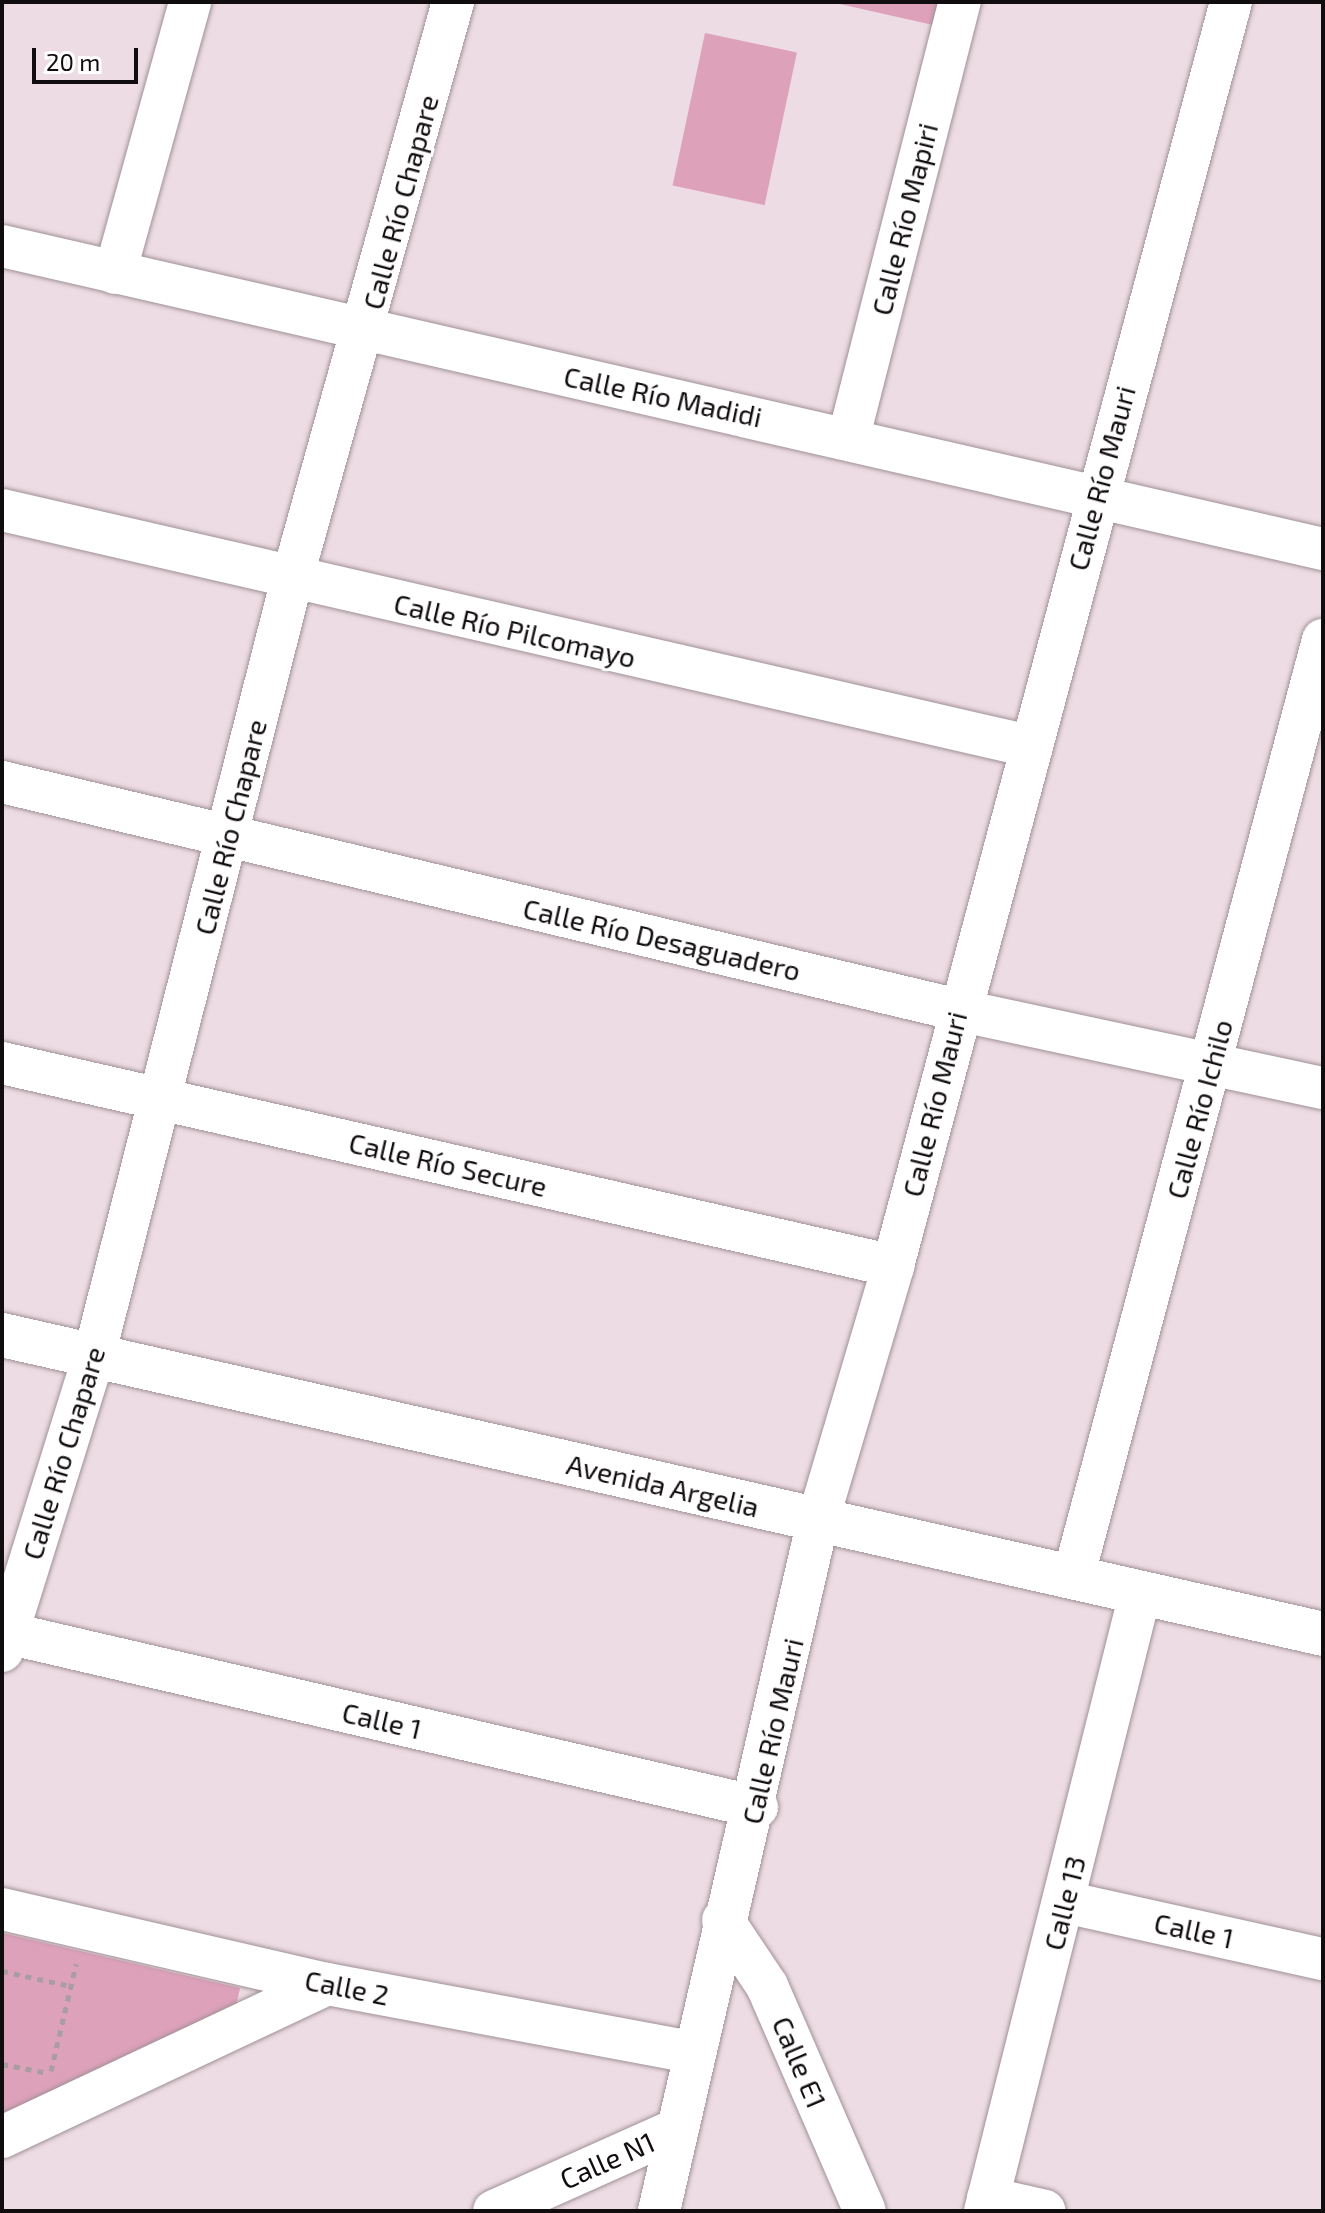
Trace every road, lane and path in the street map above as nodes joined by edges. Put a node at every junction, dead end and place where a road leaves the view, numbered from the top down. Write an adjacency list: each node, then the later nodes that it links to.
1 (190, 2): 6 (street)
2 (453, 2): 7 (street, Calle Río Chapare)
3 (960, 2): 8 (street, Calle Río Mapiri)
4 (1231, 2): 9 (street, Calle Río Mauri)
5 (2, 246): 6 (street, Calle Río Madidi)
6 (115, 273): 7 (street, Calle Río Madidi)
7 (365, 332): 8 (street, Calle Río Madidi); 12 (street, Calle Río Chapare)
8 (849, 436): 9 (street, Calle Río Madidi)
9 (1095, 498): 11 (street, Calle Río Madidi); 14 (street, Calle Río Mauri)
10 (2, 510): 12 (street, Calle Río Pilcomayo)
11 (1323, 549)
12 (292, 579): 14 (street, Calle Río Pilcomayo); 16 (street, Calle Río Chapare)
13 (1323, 640): 18 (street, Calle Río Ichilo)
14 (1029, 746): 17 (street, Calle Río Mauri)
15 (2, 782): 16 (street, Calle Río Desaguadero)
16 (229, 835): 17 (street, Calle Río Desaguadero); 21 (street, Calle Río Chapare)
17 (958, 1010): 18 (street, Calle Río Desaguadero); 22 (street, Calle Río Mauri)
18 (1212, 1062): 20 (street, Calle Río Desaguadero); 26 (street, Calle Río Ichilo)
19 (2, 1063): 21 (street, Calle Río Secure)
20 (1323, 1088)
21 (162, 1099): 22 (street, Calle Río Secure); 24 (street, Calle Río Chapare)
22 (893, 1266): 25 (street, Calle Río Mauri)
23 (2, 1335): 24 (street, Avenida Argelia)
24 (94, 1356): 25 (street, Avenida Argelia); 29 (street, Calle Río Chapare)
25 (818, 1520): 26 (street, Avenida Argelia); 30 (street, Calle Río Mauri)
26 (1073, 1578): 27 (street, Avenida Argelia)
27 (1140, 1594): 28 (street, Avenida Argelia); 31 (street, Calle 13)
28 (1323, 1634)
29 (5, 1642): 30 (street, Calle 1)
30 (757, 1807): 33 (street, Calle Río Mauri)
31 (1065, 1902): 35 (street, Calle 1); 45 (street, Calle 13)
32 (2, 1909): 37 (street, Calle 2)
33 (723, 1920): 39 (street, Calle Río Mauri); 48 (street, Calle E1)
34 (79, 1951): 38 (path)
35 (1323, 1959)
36 (2, 1971): 38 (path)
37 (327, 1984): 39 (street, Calle 2); 44 (street)
38 (71, 1986): 41 (path)
39 (694, 2053): 43 (street, Calle Río Mauri)
40 (2, 2064): 41 (path)
41 (51, 2074): 42 (path)
42 (50, 2086)
43 (677, 2129): 46 (street, Calle N1); 47 (street, Calle Río Mauri)
44 (2, 2137)
45 (986, 2205): 49 (street)
46 (494, 2211)
47 (659, 2211)
48 (865, 2211)
49 (1045, 2211)

